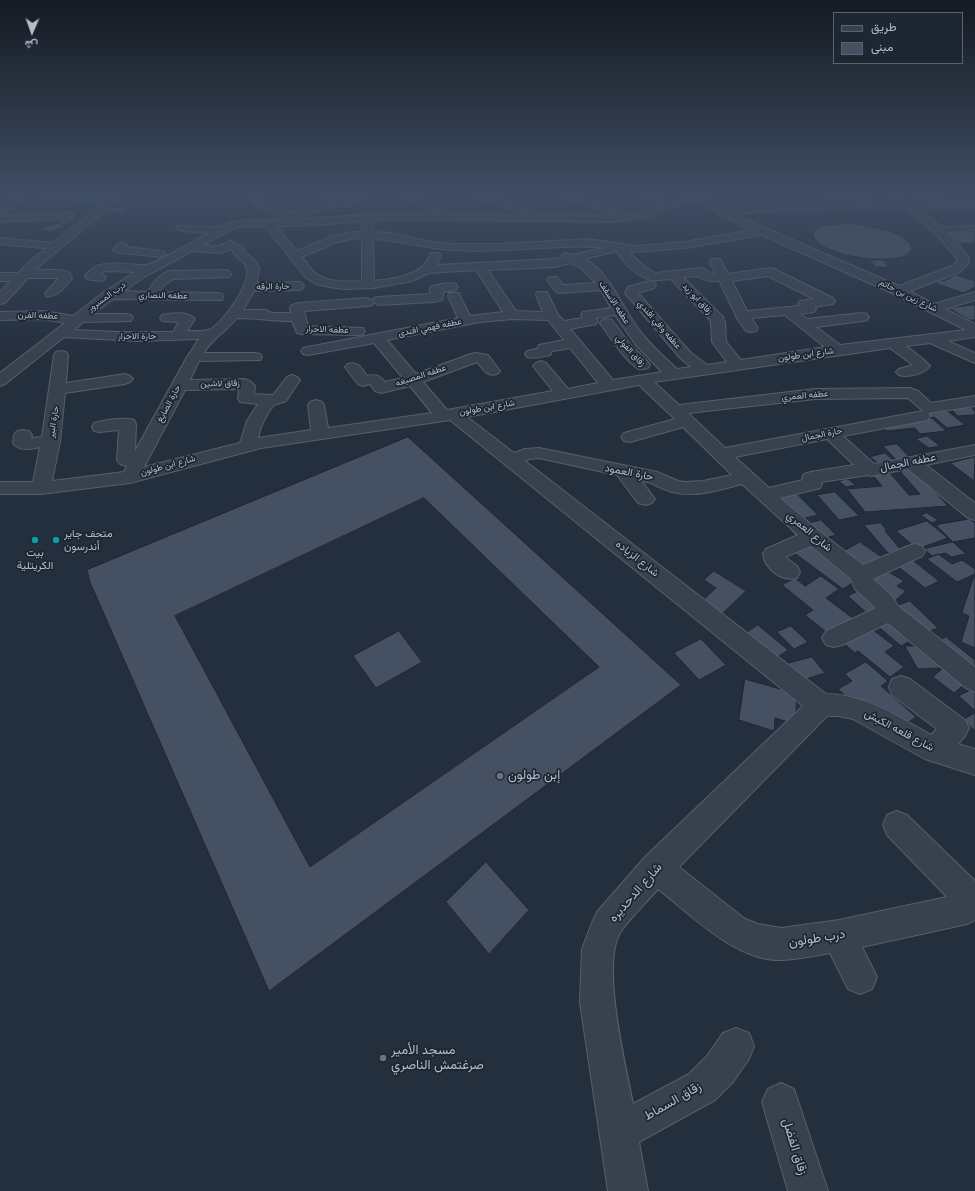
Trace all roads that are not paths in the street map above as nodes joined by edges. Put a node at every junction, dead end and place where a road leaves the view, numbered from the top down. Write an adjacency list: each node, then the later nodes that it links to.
1 (54, 246): 22 (street)
2 (122, 246): 18 (street)
3 (190, 247): 4 (street, حارة الصايغ); 18 (street, درب المسرور)
4 (227, 247)
5 (235, 247): 40 (street, حارة الصايغ)
6 (287, 247): 19 (street)
7 (316, 247): 19 (street)
8 (367, 247): 36 (street)
9 (431, 247): 26 (street)
10 (452, 247): 11 (street)
11 (498, 247)
12 (548, 247): 20 (street, عطفه الاسقف)
13 (615, 247): 17 (street)
14 (668, 247): 17 (street)
15 (815, 247): 41 (street, شارع زين بن حاتم)
16 (958, 247): 41 (street)
17 (621, 248): 20 (street); 39 (street)
18 (169, 252): 25 (street, درب المسرور)
19 (295, 256): 36 (street)
20 (570, 259): 23 (street); 38 (street, عطفه الاسقف)
21 (716, 262): 34 (street)
22 (34, 264): 27 (street); 30 (street)
23 (514, 265): 24 (street); 33 (street)
24 (479, 266): 26 (street); 56 (street)
25 (150, 269): 32 (street); 46 (street, درب المسرور)
26 (429, 269): 36 (street)
27 (54, 271)
28 (225, 274): 43 (street)
29 (673, 274): 34 (street); 39 (street); 62 (street, زقاق ابو زيد)
30 (23, 275): 31 (street); 42 (street); 48 (street)
31 (0, 277)
32 (100, 277)
33 (523, 277)
34 (719, 278): 53 (street); 65 (street)
35 (553, 280): 38 (street)
36 (368, 284)
37 (298, 286): 40 (street, حارة الرقه)
38 (604, 286): 52 (street, عطفه الاسقف)
39 (653, 286): 88 (street, عطفه وافي افندي)
40 (249, 287): 55 (street, حارة الصايغ)
41 (899, 291): 51 (street, شارع زين بن حاتم)
42 (51, 293)
43 (152, 296): 46 (street, عطفه النصاري); 50 (street, عطفه النصاري)
44 (975, 296): 51 (street)
45 (217, 297): 50 (street, عطفه النصاري)
46 (104, 299): 49 (street); 60 (street, درب المسرور)
47 (564, 299): 64 (street)
48 (0, 300)
49 (122, 305)
50 (169, 307): 73 (street)
51 (933, 308): 69 (street, شارع زين بن حاتم)
52 (618, 311): 64 (street, عطفه فهمي افندى); 91 (street, عطفه الاسقف)
53 (788, 311): 65 (street); 67 (street)
54 (298, 312): 55 (street, عطفه الاحرار); 61 (street); 68 (street, عطفه الاحرار)
55 (233, 314): 72 (street, حارة الصايغ)
56 (512, 315): 63 (street, عطفه فهمي افندى); 64 (street, عطفه فهمي افندى)
57 (0, 316): 60 (street, عطفه الفرن)
58 (862, 317): 67 (street)
59 (126, 318): 60 (street, عطفه الفرن)
60 (78, 319): 70 (street, درب المسرور)
61 (419, 320): 63 (street, عطفه فهمي افندى); 63 (street); 75 (street, عطفه فهمي افندى)
62 (718, 320): 65 (street); 86 (street, زقاق ابو زيد)
63 (466, 321)
64 (556, 321): 77 (street)
65 (747, 322)
66 (607, 323): 93 (street, زقاق الفولي)
67 (804, 324): 80 (street)
68 (397, 325)
69 (975, 329)
70 (62, 333): 74 (street, حارة الاحرار); 96 (street, درب المسرور)
71 (975, 333): 76 (street, شارع ابن طولون)
72 (212, 334): 73 (street, حارة الاحرار); 83 (street, حارة الصايغ)
73 (177, 336): 74 (street, حارة الاحرار)
74 (114, 337): 79 (street)
75 (378, 338): 81 (street, عطفه فهمي افندى); 95 (street, شارع الزياده)
76 (932, 338): 78 (street, شارع ابن طولون); 85 (street)
77 (573, 343): 98 (street); 100 (street)
78 (893, 343): 80 (street, شارع ابن طولون); 90 (street)
79 (105, 350)
80 (837, 350): 86 (street, شارع ابن طولون)
81 (308, 351)
82 (61, 355): 99 (street, حارة البير)
83 (194, 357): 84 (street); 97 (street, حارة الصايغ)
84 (255, 357)
85 (975, 359)
86 (738, 365): 88 (street, شارع ابن طولون)
87 (353, 367): 95 (street, عطفه المصبغه)
88 (704, 370): 91 (street, شارع ابن طولون)
89 (492, 371): 95 (street, عطفه المصبغه)
90 (904, 372)
91 (674, 374): 93 (street, شارع ابن طولون)
92 (125, 379): 99 (street)
93 (649, 379): 98 (street, شارع ابن طولون); 106 (street, شارع العمري)
94 (292, 380): 101 (street)
95 (414, 380): 105 (street, شارع الزياده)
96 (0, 381)
97 (179, 385): 101 (street, زقاق لاشين); 116 (street, حارة الصايغ)
98 (609, 386): 100 (street, شارع ابن طولون)
99 (59, 389): 112 (street, حارة البير)
100 (564, 394): 105 (street, شارع ابن طولون)
101 (270, 400): 113 (street)
102 (975, 402): 104 (street, حارة الجمال)
103 (316, 405): 109 (street)
104 (926, 412): 106 (street, عطفه العمري); 108 (street, حارة الجمال)
105 (448, 415): 109 (street, شارع ابن طولون); 117 (street, شارع الزياده)
106 (681, 416): 111 (street, عطفه العمري); 115 (street, شارع العمري)
107 (100, 427): 116 (street)
108 (830, 433): 115 (street, حارة الجمال); 119 (street, عطفه الجمال)
109 (320, 434): 113 (street, شارع ابن طولون)
110 (23, 435): 112 (street)
111 (630, 437)
112 (51, 441): 124 (street, حارة البير)
113 (248, 446): 121 (street, شارع ابن طولون)
114 (975, 450): 118 (street, عطفه الجمال)
115 (722, 454): 122 (street, شارع العمري)
116 (139, 460): 121 (street, حارة الصايغ)
117 (512, 461): 120 (street, حارة العمود); 136 (street, شارع الزياده)
118 (911, 462): 119 (street, عطفه الجمال); 127 (street)
119 (869, 469): 125 (street)
120 (625, 473): 122 (street, حارة العمود); 126 (street)
121 (130, 476): 124 (street, شارع ابن طولون)
122 (746, 477): 125 (street, شارع العمري)
123 (0, 488): 124 (street, شارع ابن طولون)
124 (41, 488)
125 (765, 495): 128 (street, شارع العمري)
126 (645, 499)
127 (975, 512)
128 (813, 537): 130 (street); 131 (street, شارع العمري)
129 (915, 551): 131 (street)
130 (788, 572)
131 (861, 575): 132 (street, شارع العمري)
132 (890, 612): 133 (street); 134 (street, شارع العمري)
133 (834, 638)
134 (975, 681)
135 (901, 687): 137 (street)
136 (821, 705): 137 (street, شارع قلعه الكبش); 140 (street, شارع الدحديره)
137 (934, 750): 138 (street, شارع قلعه الكبش)
138 (975, 762)
139 (897, 825): 141 (street)
140 (656, 868): 142 (street, درب طولون); 146 (street, شارع الدحديره)
141 (975, 904): 142 (street, درب طولون)
142 (839, 936): 143 (street)
143 (860, 977)
144 (736, 1046): 146 (street, زقاق السماط)
145 (781, 1102): 148 (street, زقاق الفضل)
146 (618, 1133): 147 (street, شارع الدحديره)
147 (628, 1191)
148 (808, 1191)

